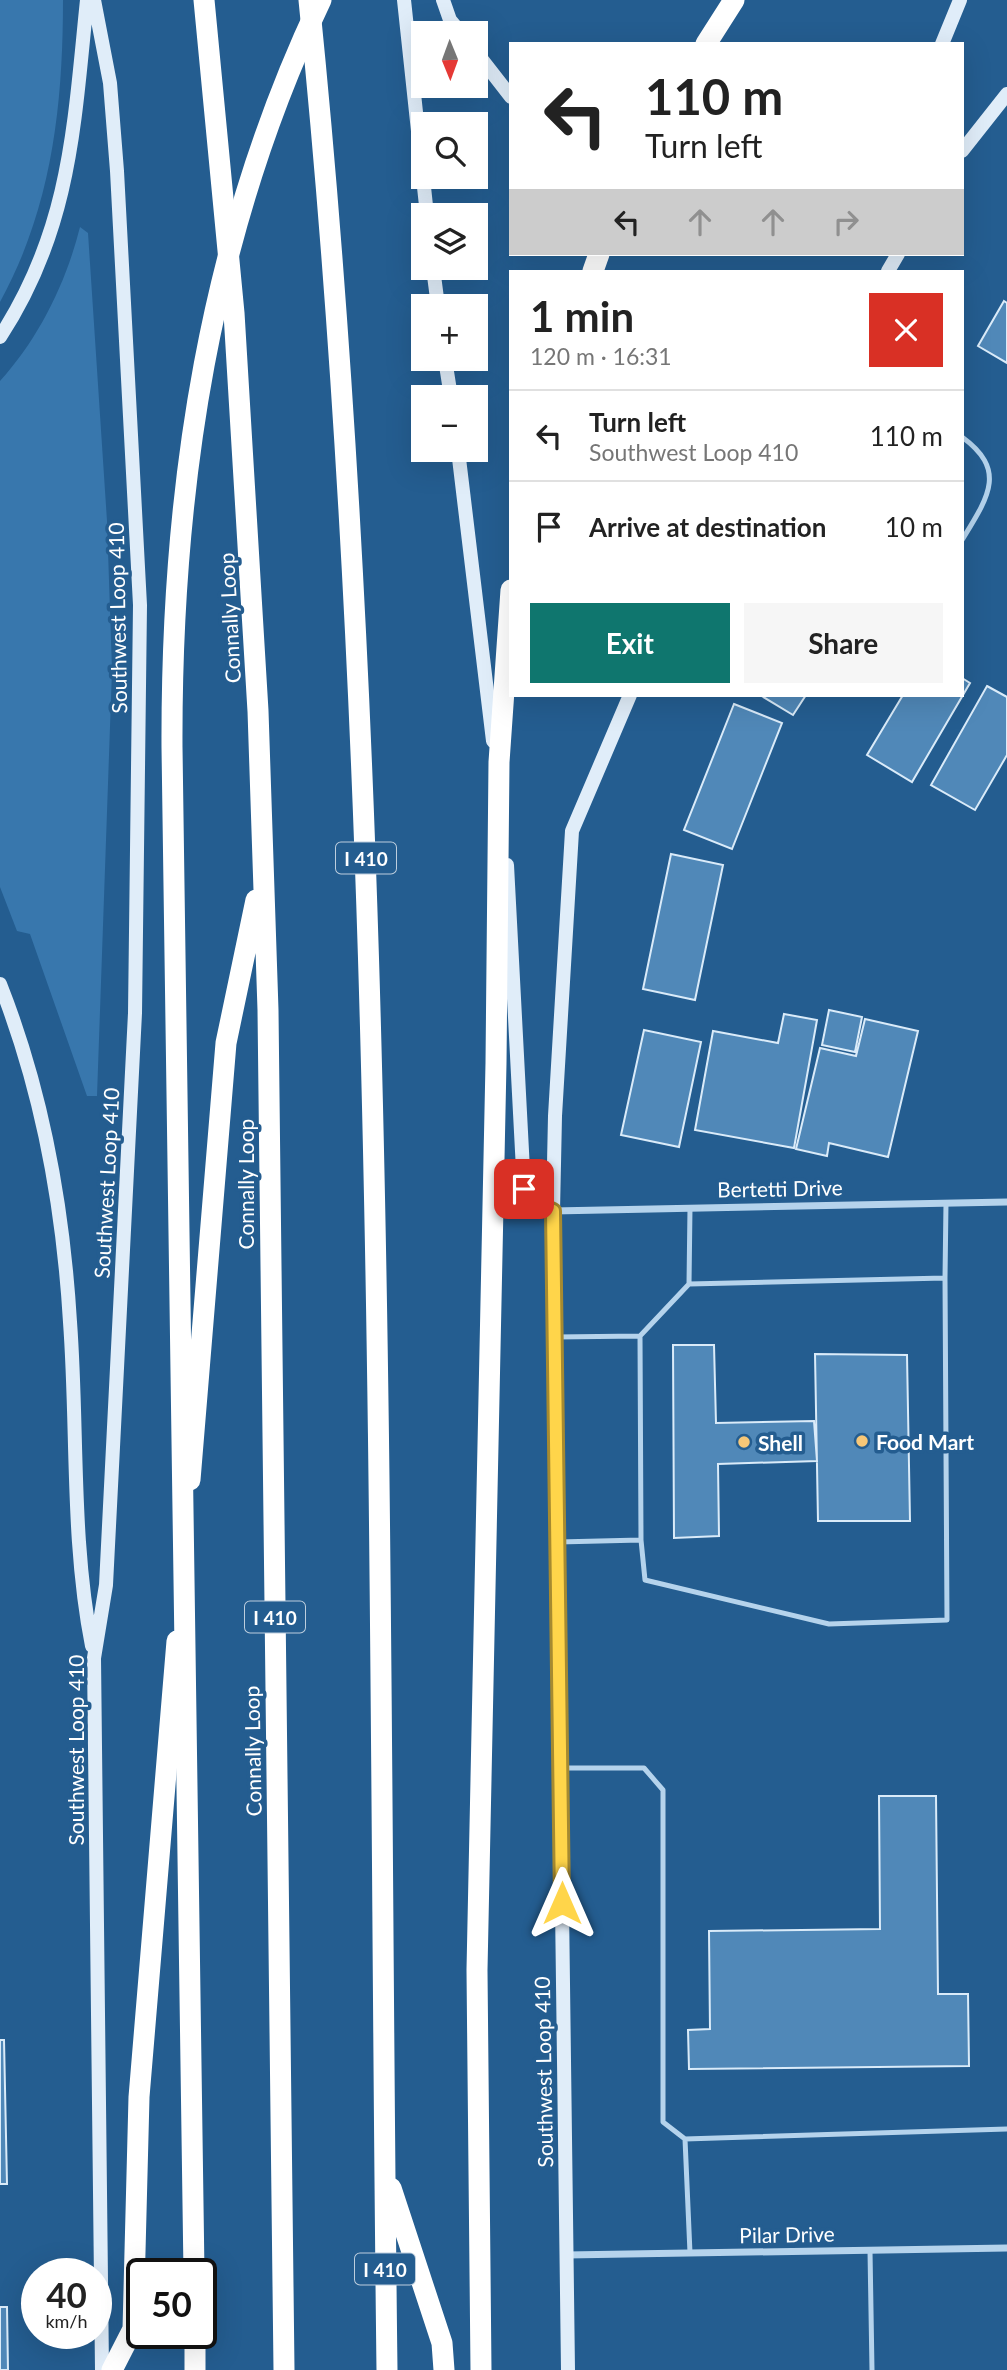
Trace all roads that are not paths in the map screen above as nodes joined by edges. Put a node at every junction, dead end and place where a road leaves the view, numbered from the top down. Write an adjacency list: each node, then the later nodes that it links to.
1 (88, 0): 18 (main road)
2 (94, 0): 36 (main road, Southwest Loop 410)
3 (204, 0): 24 (highway, Connally Loop / I 410)
4 (309, 0): 40 (highway, I 410)
5 (321, 0): 45 (highway, bridge)
6 (404, 0): 17 (main road)
7 (443, 0): 10 (main road)
8 (734, 0): 11 (highway)
9 (960, 0): 12 (main road)
10 (451, 21)
11 (707, 42)
12 (943, 42)
13 (488, 67): 14 (main road)
14 (509, 94)
15 (1007, 94): 16 (main road)
16 (964, 148)
17 (426, 203)
18 (0, 337)
19 (964, 438): 21 (lane)
20 (459, 462): 29 (main road)
21 (964, 537)
22 (509, 619): 53 (highway, bridge)
23 (629, 697): 29 (main road, Southwest Loop 410)
24 (264, 864): 48 (highway); 50 (highway, Connally Loop / I 410)
25 (0, 984): 36 (main road)
26 (1007, 1202): 27 (street, Bertetti Drive)
27 (946, 1203): 28 (street, Bertetti Drive); 30 (lane)
28 (690, 1207): 29 (street, Bertetti Drive); 31 (lane)
29 (553, 1211): 33 (main road, Southwest Loop 410)
30 (945, 1278): 31 (lane); 34 (lane)
31 (689, 1284): 32 (lane)
32 (640, 1336): 33 (lane); 34 (lane)
33 (556, 1337): 35 (main road, Southwest Loop 410)
34 (641, 1540): 35 (lane)
35 (558, 1542): 37 (main road, Southwest Loop 410)
36 (94, 1657): 47 (main road, Southwest Loop 410)
37 (561, 1768): 39 (lane); 44 (main road, Southwest Loop 410)
38 (1007, 2129): 39 (lane)
39 (685, 2139): 43 (lane)
40 (384, 2168): 51 (highway, I 410); 52 (highway)
41 (1007, 2248): 42 (street, Pilar Drive)
42 (870, 2251): 43 (street, Pilar Drive); 55 (lane)
43 (690, 2253): 44 (street, Pilar Drive)
44 (566, 2255): 54 (main road, Southwest Loop 410)
45 (194, 2258)
46 (195, 2349): 49 (highway)
47 (103, 2370)
48 (112, 2370)
49 (195, 2370)
50 (284, 2370)
51 (387, 2370)
52 (444, 2370)
53 (481, 2370)
54 (568, 2370)
55 (872, 2370)

